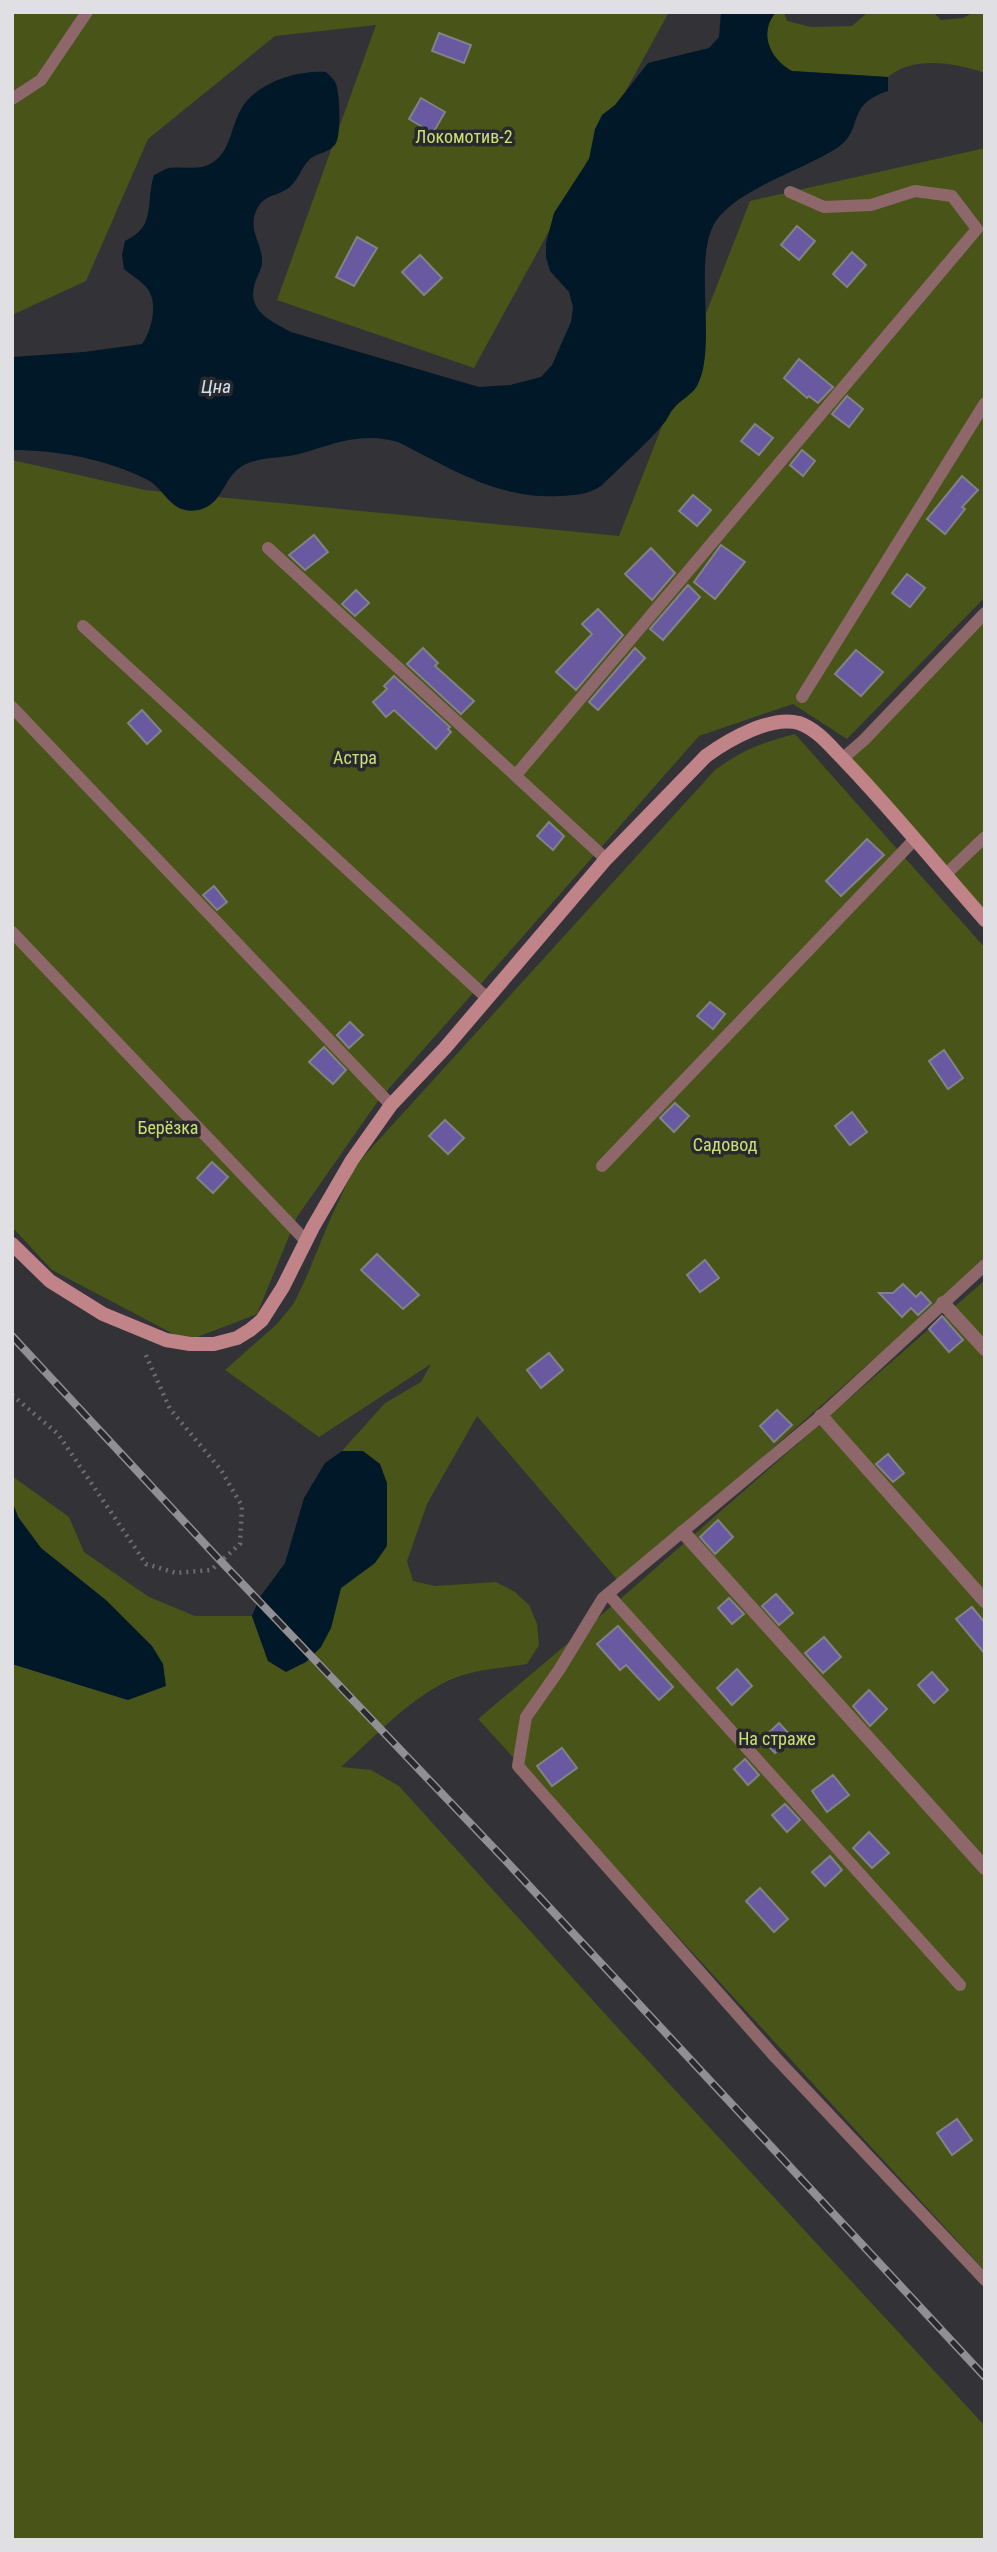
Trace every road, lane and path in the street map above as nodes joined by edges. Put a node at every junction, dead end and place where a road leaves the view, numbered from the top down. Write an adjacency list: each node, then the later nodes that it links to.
1 (87, 12): 2 (lane)
2 (12, 99)
3 (790, 192): 11 (lane)
4 (985, 403): 8 (lane)
5 (268, 548): 11 (lane)
6 (985, 613): 10 (lane)
7 (83, 626): 18 (lane)
8 (802, 697)
9 (12, 707): 19 (lane)
10 (842, 759): 13 (street); 14 (street)
11 (516, 775): 14 (lane)
12 (985, 836): 15 (lane)
13 (915, 839): 15 (street); 20 (lane)
14 (606, 859): 18 (street)
15 (945, 875): 16 (street)
16 (985, 920)
17 (12, 932): 21 (lane)
18 (487, 998): 19 (street)
19 (391, 1105): 21 (street)
20 (602, 1166)
21 (306, 1241): 25 (street)
22 (12, 1244): 25 (street)
23 (985, 1265): 24 (lane)
24 (943, 1303): 26 (street); 28 (lane)
25 (134, 1328): 27 (path)
26 (985, 1349)
27 (12, 1395)
28 (821, 1416): 29 (lane); 31 (street)
29 (683, 1532): 30 (lane); 32 (street)
30 (608, 1594): 33 (lane); 34 (lane)
31 (985, 1601)
32 (985, 1868)
33 (960, 1985)
34 (985, 2280)

